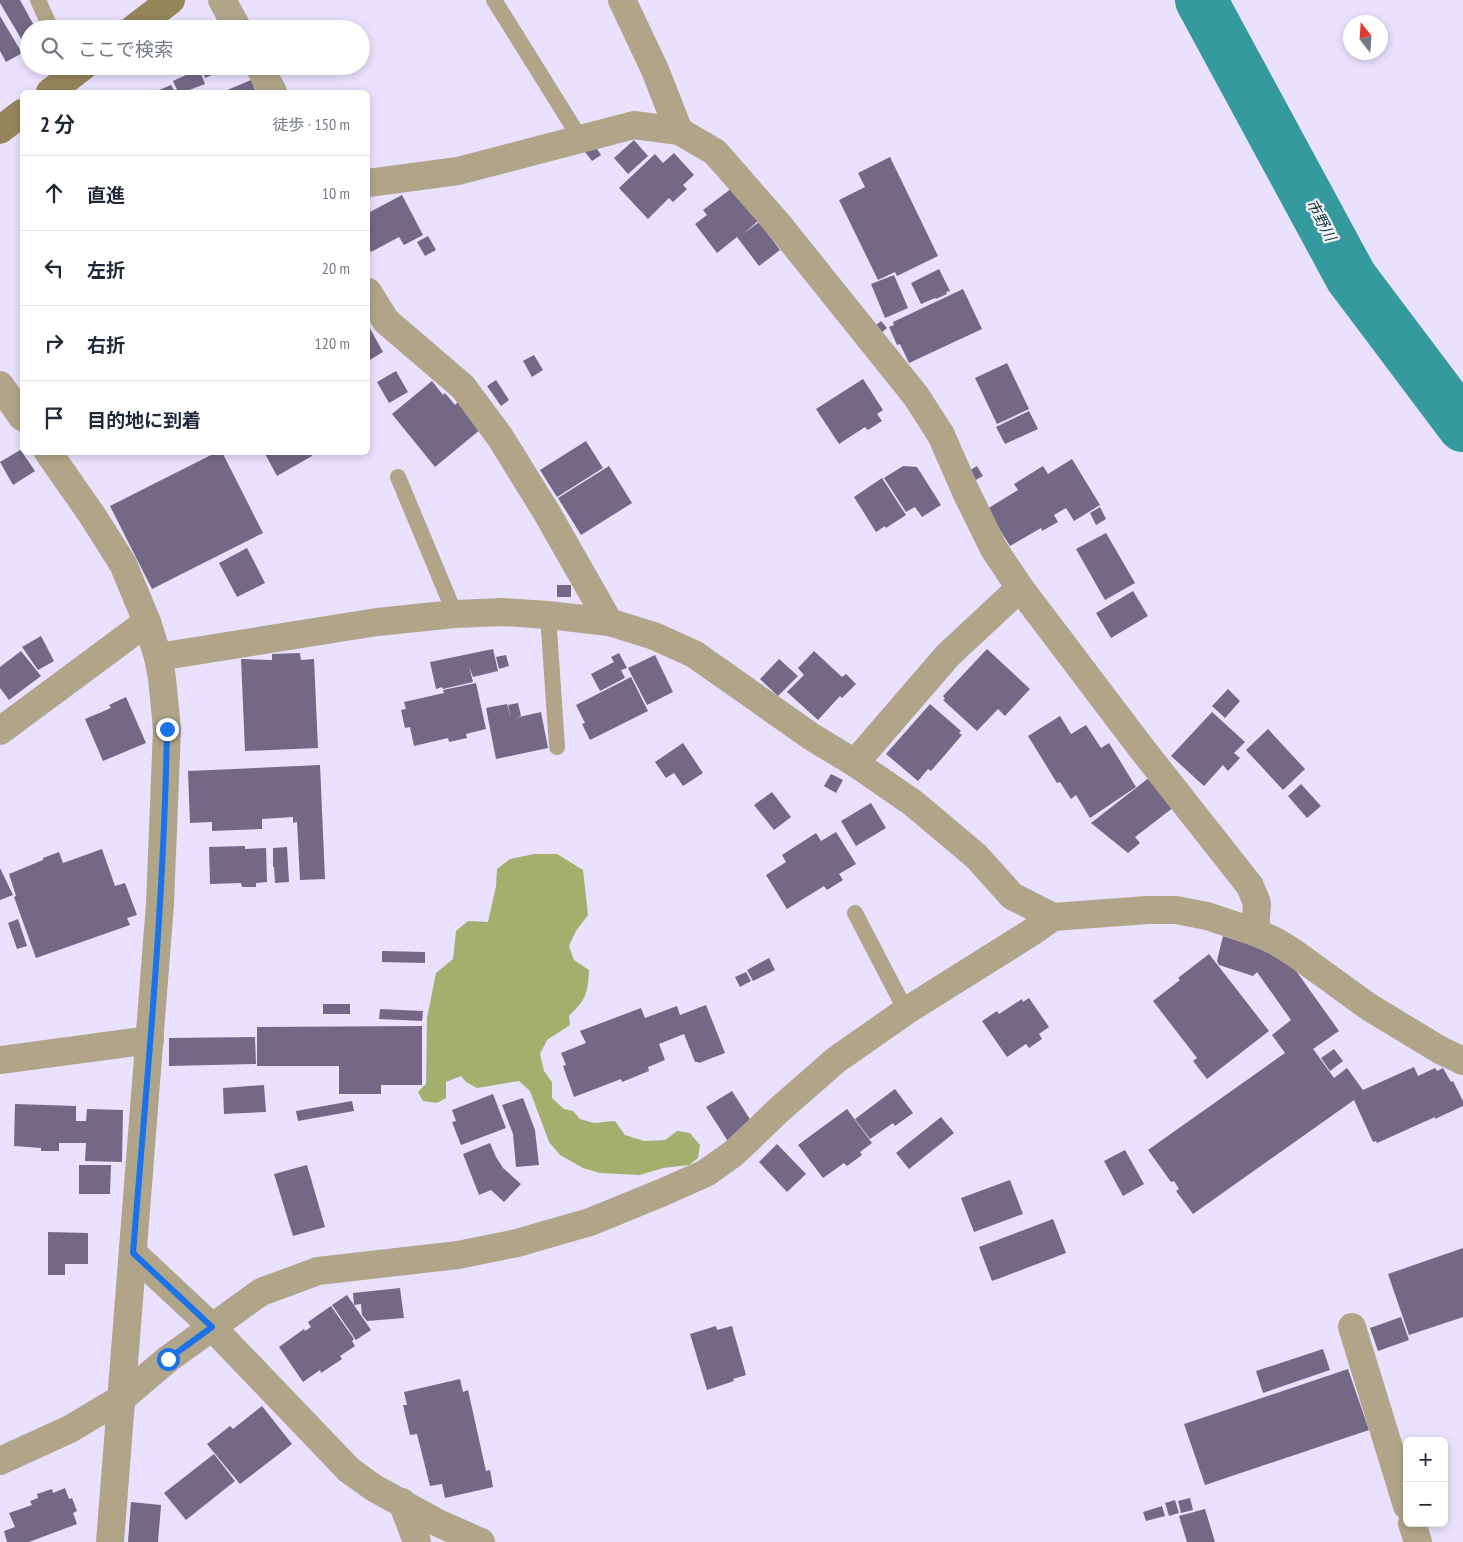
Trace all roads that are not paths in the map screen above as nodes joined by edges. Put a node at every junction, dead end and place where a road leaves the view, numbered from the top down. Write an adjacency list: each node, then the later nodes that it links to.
1 (38, 0): 6 (lane)
2 (170, 0): 7 (main road)
3 (222, 0): 8 (street)
4 (494, 0): 16 (lane)
5 (622, 0): 15 (street)
6 (47, 20)
7 (144, 20)
8 (233, 20)
9 (69, 75): 11 (main road)
10 (264, 75): 12 (street)
11 (52, 90)
12 (272, 90)
13 (20, 115): 14 (main road)
14 (0, 130)
15 (679, 132): 16 (street); 23 (street)
16 (580, 138): 17 (street)
17 (370, 183)
18 (370, 295): 27 (street)
19 (0, 385): 20 (street)
20 (20, 414)
21 (50, 455): 26 (street)
22 (398, 477): 24 (lane)
23 (1020, 588): 31 (street); 34 (street)
24 (456, 614): 25 (street); 28 (street)
25 (548, 614): 27 (street); 30 (lane)
26 (147, 622): 28 (street); 29 (street)
27 (609, 622): 31 (street)
28 (158, 656): 36 (street)
29 (0, 731)
30 (557, 747)
31 (855, 763): 33 (street)
32 (855, 913): 35 (lane)
33 (1053, 917): 34 (street); 35 (street)
34 (1255, 932): 38 (street)
35 (906, 1011): 40 (street)
36 (150, 1040): 37 (street); 39 (street)
37 (0, 1060)
38 (1463, 1061)
39 (133, 1253): 40 (street); 42 (street)
40 (212, 1327): 42 (street); 45 (street)
41 (1352, 1327): 44 (street)
42 (122, 1398): 43 (street); 47 (street)
43 (0, 1461)
44 (1403, 1493)
45 (402, 1502): 48 (street); 49 (street)
46 (1413, 1527): 50 (street)
47 (110, 1542)
48 (417, 1542)
49 (481, 1542)
50 (1418, 1542)

